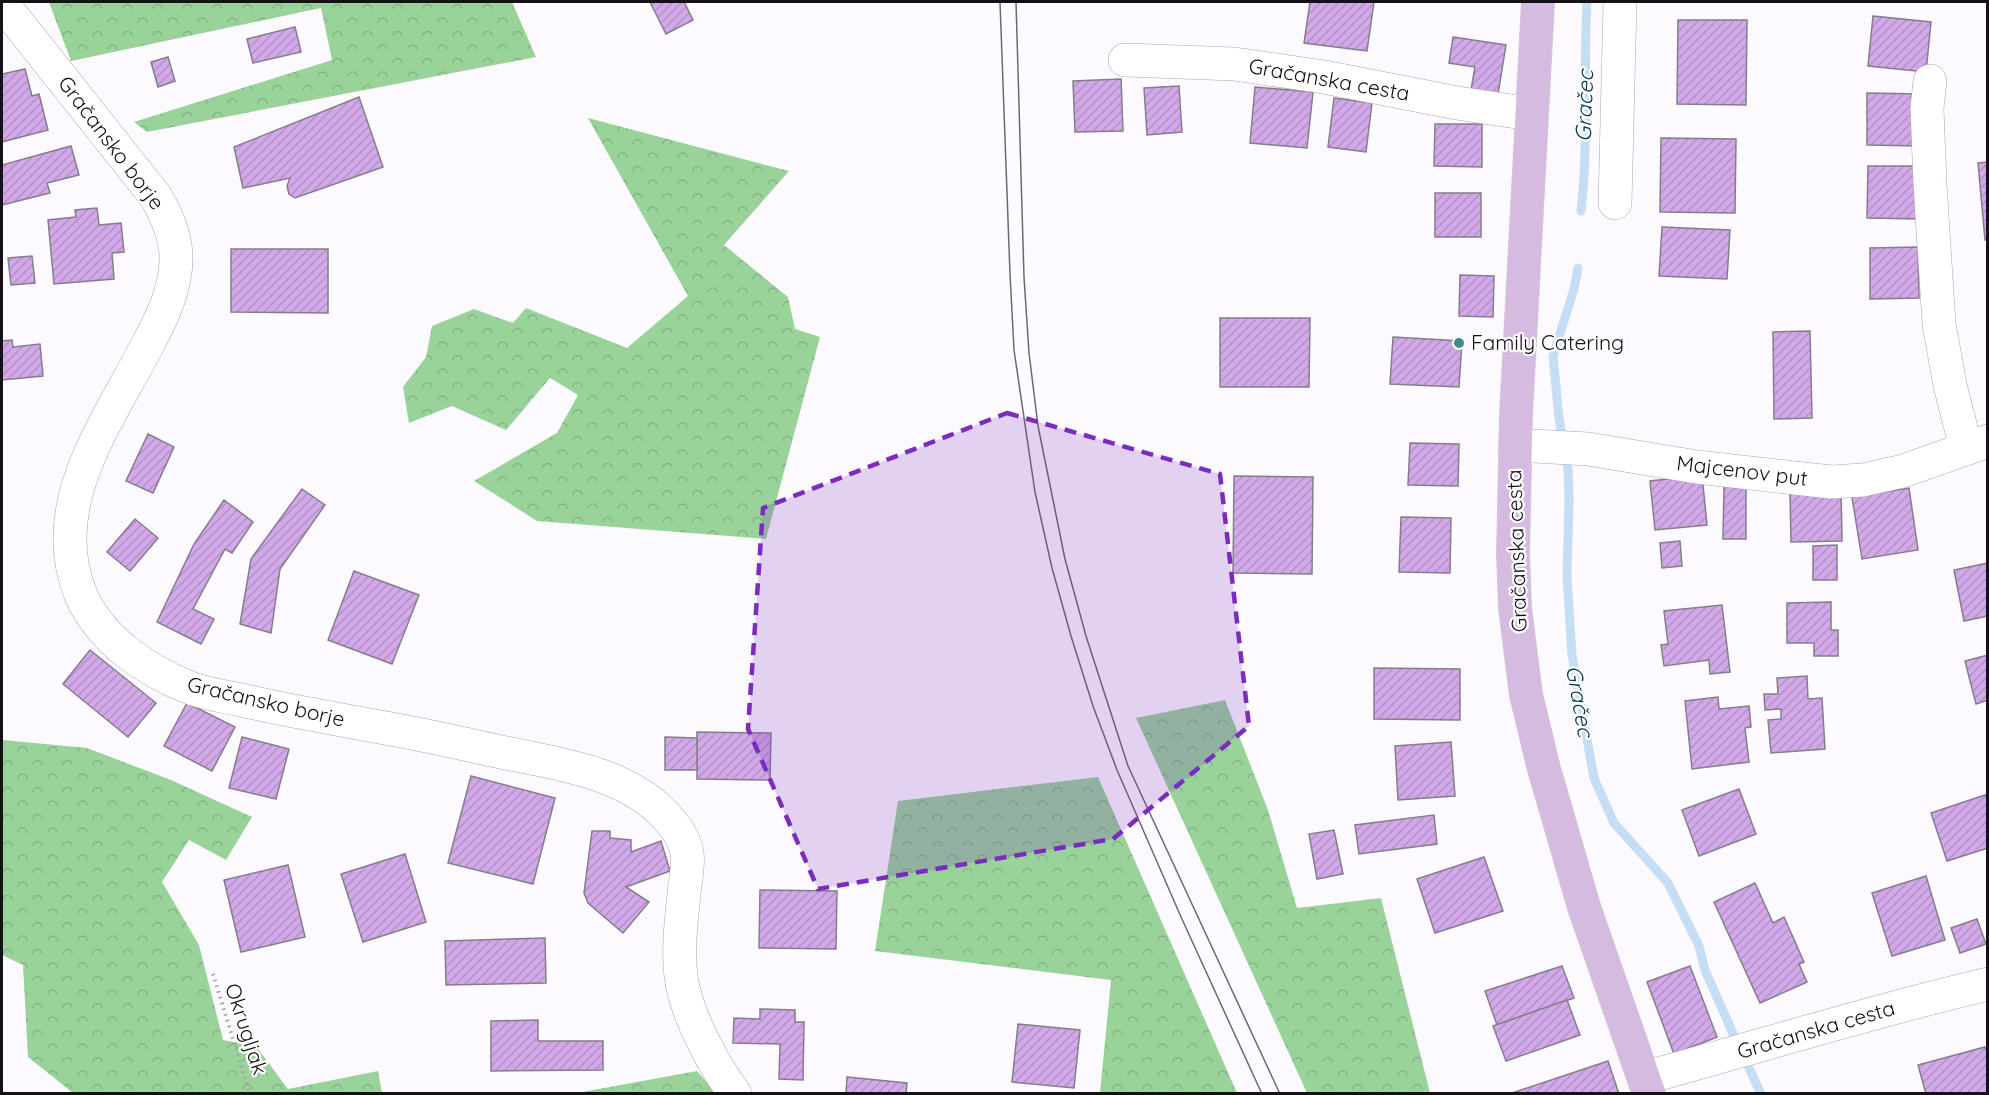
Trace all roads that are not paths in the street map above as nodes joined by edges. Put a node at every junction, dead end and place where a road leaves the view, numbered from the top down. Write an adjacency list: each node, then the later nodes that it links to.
1 (1538, 2): 6 (main road, Gračanska cesta)
2 (1620, 2): 7 (street)
3 (2, 3): 12 (street, Gračansko borje)
4 (1125, 60): 6 (street, Gračanska cesta)
5 (1930, 81): 9 (street, Majcenov put)
6 (1531, 114): 8 (main road, Gračanska cesta)
7 (1615, 202)
8 (1515, 445): 9 (street, Majcenov put); 11 (main road, Gračanska cesta)
9 (1977, 445)
10 (1988, 984): 11 (street, Gračanska cesta)
11 (1646, 1086)
12 (735, 1094)

